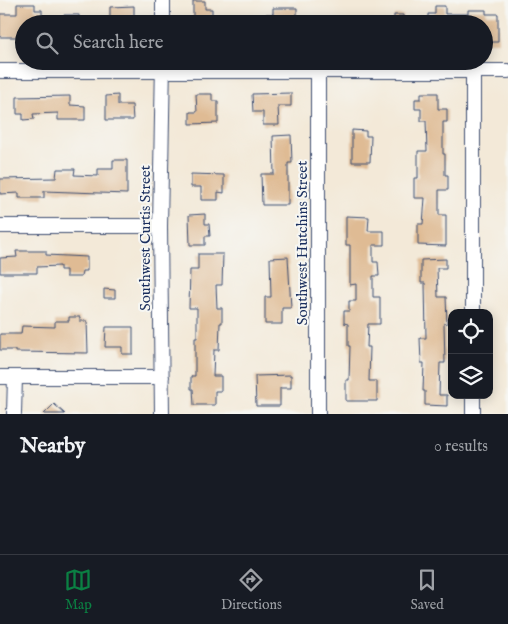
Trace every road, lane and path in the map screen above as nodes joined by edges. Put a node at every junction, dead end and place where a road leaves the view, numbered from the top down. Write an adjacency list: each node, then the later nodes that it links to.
1 (163, 0): 2 (street)
2 (163, 15)
3 (0, 70): 4 (street)
4 (15, 70)
5 (163, 70): 11 (street, Southwest Curtis Street)
6 (266, 70): 7 (street)
7 (318, 72): 8 (street); 19 (street, Southwest Hutchins Street)
8 (473, 72): 9 (street); 12 (street)
9 (508, 72)
10 (0, 226): 11 (street)
11 (160, 226): 15 (street, Southwest Curtis Street)
12 (473, 309)
13 (0, 377): 14 (street)
14 (15, 377): 15 (street); 17 (street)
15 (162, 377): 18 (street, Southwest Curtis Street)
16 (473, 399): 20 (street)
17 (14, 414)
18 (162, 414)
19 (318, 414)
20 (473, 414)

